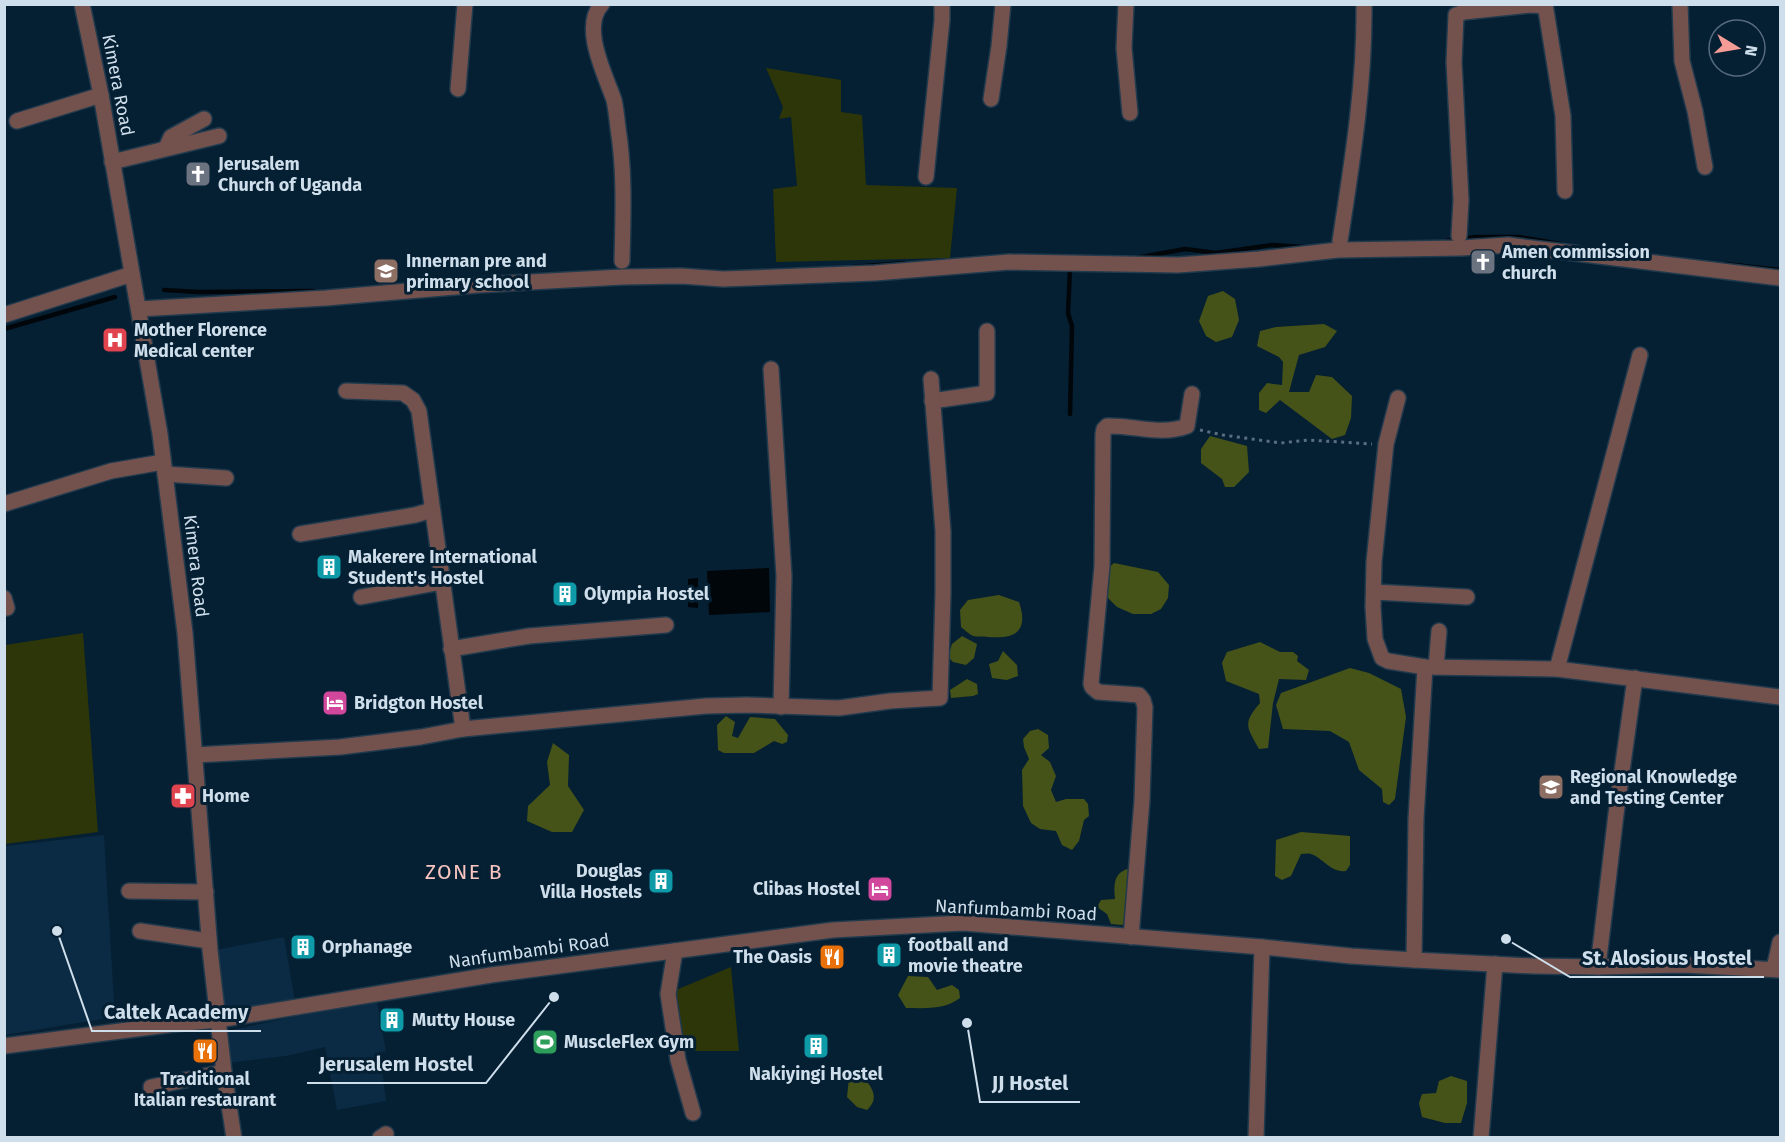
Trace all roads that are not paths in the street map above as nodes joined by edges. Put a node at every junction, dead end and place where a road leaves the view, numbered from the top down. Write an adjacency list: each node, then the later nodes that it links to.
1 (82, 4): 11 (street, Kimera Road)
2 (465, 4): 10 (street)
3 (602, 4): 24 (street)
4 (942, 4): 20 (street)
5 (1003, 4): 12 (street)
6 (1126, 4): 13 (street)
7 (1364, 4): 23 (street)
8 (1680, 4): 19 (street)
9 (1545, 5): 21 (street); 22 (street)
10 (458, 89)
11 (101, 94): 15 (street); 18 (street, Kimera Road)
12 (991, 99)
13 (1130, 113)
14 (204, 119): 17 (street)
15 (17, 121)
16 (219, 136): 17 (street)
17 (166, 148): 18 (street)
18 (112, 162): 25 (street, Kimera Road)
19 (1705, 167)
20 (926, 177)
21 (1565, 191)
22 (1459, 236)
23 (1340, 241)
24 (622, 261)
25 (132, 274): 27 (street, Kimera Road); 28 (street)
26 (1780, 278): 27 (street)
27 (139, 309): 37 (street, Kimera Road)
28 (4, 315)
29 (987, 331): 36 (street)
30 (1640, 355): 50 (street)
31 (771, 369): 53 (street)
32 (931, 379): 36 (street)
33 (346, 391): 40 (street)
34 (1192, 394): 59 (street)
35 (1398, 398): 43 (street)
36 (932, 401): 53 (street)
37 (164, 468): 38 (street); 39 (street); 55 (street, Kimera Road)
38 (226, 477)
39 (4, 504)
40 (432, 510): 41 (street); 42 (street)
41 (300, 534)
42 (442, 582): 44 (street); 48 (street)
43 (1374, 592): 45 (street); 49 (street)
44 (361, 597)
45 (1467, 597)
46 (666, 625): 48 (street)
47 (1439, 631): 49 (street)
48 (451, 649): 54 (street)
49 (1431, 667): 50 (street); 64 (street)
50 (1557, 669): 51 (street)
51 (1635, 678): 52 (street); 66 (street)
52 (1780, 697)
53 (781, 707): 54 (street)
54 (463, 729): 55 (street)
55 (195, 755): 57 (street, Kimera Road)
56 (129, 891): 57 (street)
57 (206, 892): 60 (street, Kimera Road)
58 (140, 931): 60 (street)
59 (1131, 937): 62 (street, Nanfumbambi Road); 63 (street, Nanfumbambi Road)
60 (209, 941): 68 (street, Kimera Road)
61 (1780, 942): 67 (street)
62 (1262, 947): 64 (street, Nanfumbambi Road); 74 (street)
63 (675, 951): 68 (street, Nanfumbambi Road); 72 (street)
64 (1414, 960): 65 (street, Nanfumbambi Road)
65 (1495, 964): 66 (street, Nanfumbambi Road); 75 (street)
66 (1598, 967): 67 (street, Nanfumbambi Road)
67 (1777, 970)
68 (218, 1020): 69 (street, Nanfumbambi Road); 70 (street, Kimera Road)
69 (4, 1046)
70 (224, 1072): 71 (street); 73 (street, Kimera Road)
71 (151, 1087)
72 (693, 1113)
73 (234, 1137)
74 (1256, 1137)
75 (1481, 1137)

